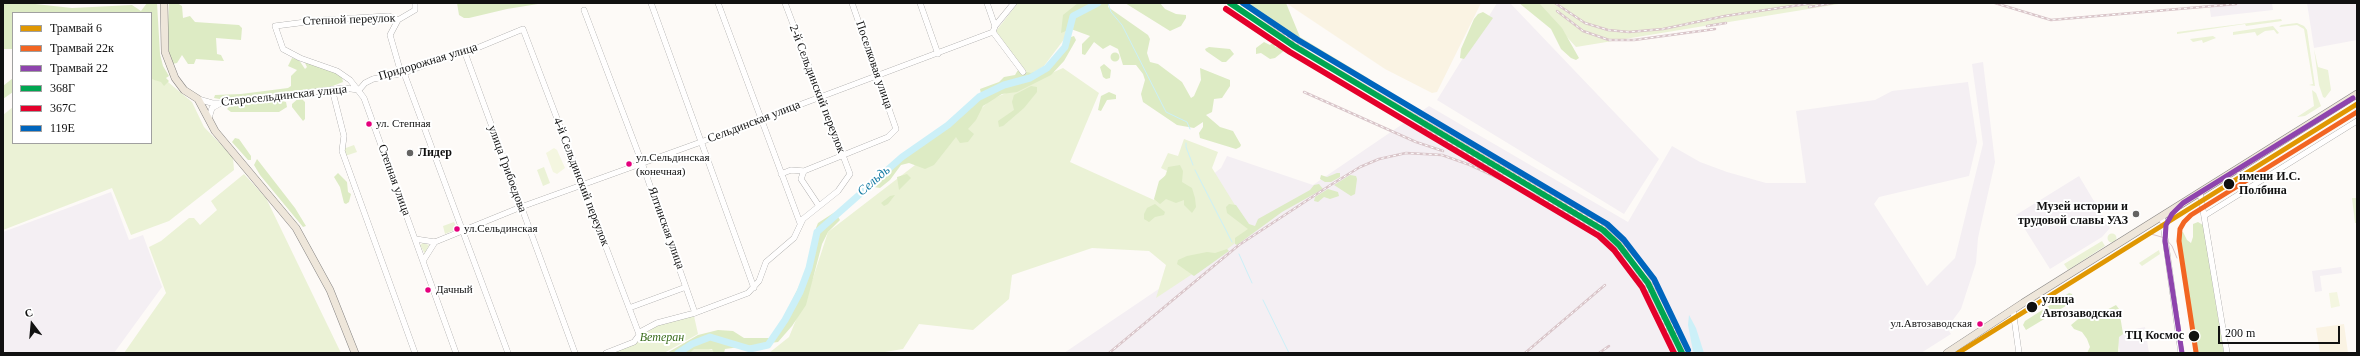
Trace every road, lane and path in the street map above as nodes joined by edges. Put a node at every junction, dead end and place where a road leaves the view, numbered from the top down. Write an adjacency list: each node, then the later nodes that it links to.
1 (164, 3): 25 (main road, Старосельдинская улица)
2 (415, 3): 11 (street, Степной переулок)
3 (651, 3): 30 (street)
4 (718, 3): 27 (street)
5 (785, 3): 24 (street, 2-й Сельдинский переулок)
6 (852, 3): 20 (street, Поселковая улица)
7 (920, 3): 17 (street)
8 (987, 3): 13 (street)
9 (1014, 3): 13 (street)
10 (584, 10): 32 (street, Ялтинская улица)
11 (398, 20): 12 (street, Степной переулок); 19 (street)
12 (275, 26): 22 (street, Степная улица)
13 (995, 26): 15 (street)
14 (523, 29): 16 (street, Придорожная улица); 35 (street, 4-й Сельдинский переулок)
15 (993, 32): 17 (street, Сельдинская улица); 18 (street)
16 (465, 53): 19 (street, Придорожная улица); 38 (street, улица Грибоедова)
17 (938, 54): 20 (street, Сельдинская улица)
18 (1023, 72)
19 (402, 73): 22 (street, Придорожная улица); 42 (street)
20 (878, 76): 24 (street, Сельдинская улица); 31 (street, Поселковая улица)
21 (332, 89): 22 (street, Старосельдинская улица); 26 (street, Старосельдинская улица); 53 (street)
22 (359, 90): 43 (street, Степная улица)
23 (2357, 94): 36 (main road)
24 (819, 98): 27 (street, Сельдинская улица); 31 (street, 2-й Сельдинский переулок)
25 (198, 99): 26 (street, Старосельдинская улица); 29 (main road)
26 (221, 103): 29 (street)
27 (762, 119): 30 (street, Сельдинская улица); 34 (street)
28 (2357, 121): 40 (street)
29 (210, 123): 52 (main road)
30 (701, 142): 32 (street, Сельдинская улица); 47 (street)
31 (841, 154): 33 (street); 37 (street, 2-й Сельдинский переулок)
32 (642, 163): 35 (street, Сельдинская улица); 46 (street, Ялтинская улица)
33 (804, 171): 34 (street); 37 (street)
34 (781, 174): 41 (street)
35 (582, 185): 38 (street, Сельдинская улица); 48 (street, 4-й Сельдинский переулок)
36 (2200, 192): 39 (main road); 40 (street)
37 (819, 206): 41 (street)
38 (521, 207): 42 (street, Сельдинская улица); 56 (street, улица Грибоедова)
39 (2162, 216): 49 (main road); 60 (street)
40 (2204, 216): 61 (street)
41 (800, 223): 47 (street)
42 (463, 230): 44 (street, Сельдинская улица); 55 (street)
43 (415, 239): 44 (street); 45 (street, Степная улица)
44 (435, 242): 45 (street)
45 (423, 262): 54 (street, Степная улица)
46 (686, 287): 48 (street); 50 (street, Ялтинская улица)
47 (754, 288): 50 (street)
48 (629, 308): 51 (street, 4-й Сельдинский переулок)
49 (2013, 310): 58 (main road); 59 (street)
50 (695, 313): 51 (street)
51 (639, 334): 57 (street)
52 (355, 353)
53 (415, 353)
54 (456, 353)
55 (508, 353)
56 (576, 353)
57 (606, 353)
58 (1947, 353)
59 (2019, 353)
60 (2181, 353)
61 (2227, 353)

